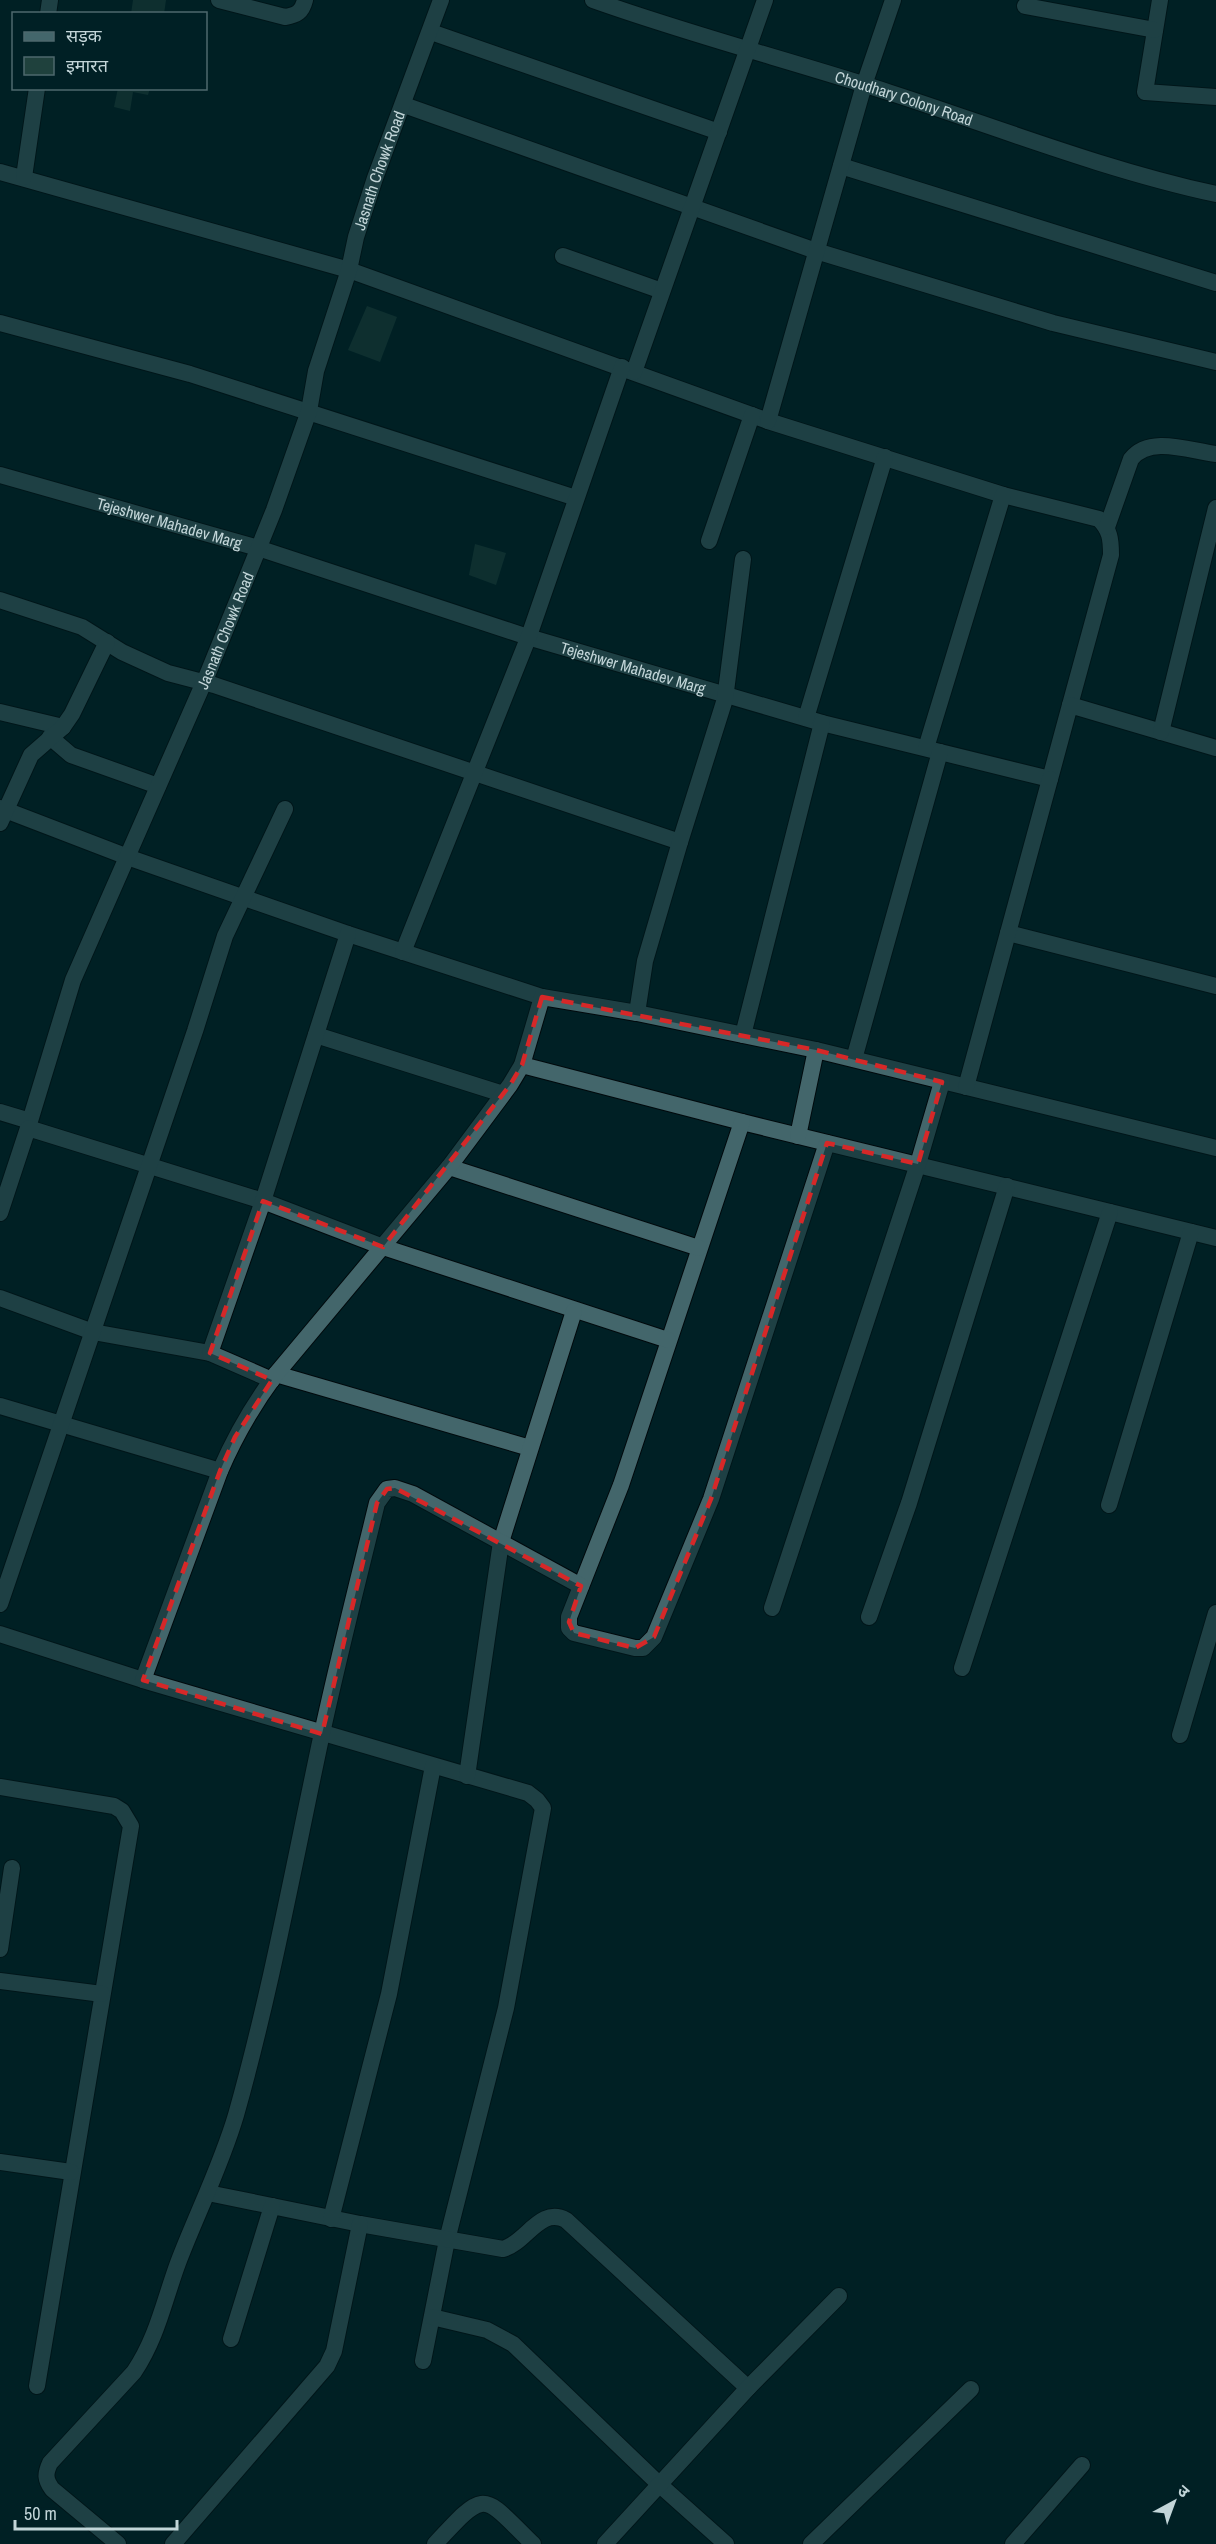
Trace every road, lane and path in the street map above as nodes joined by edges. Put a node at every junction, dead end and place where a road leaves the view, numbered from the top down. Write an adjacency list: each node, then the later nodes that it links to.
1 (219, 0): 2 (street)
2 (305, 0)
3 (441, 0): 10 (street, Jasnath Chowk Road)
4 (593, 0): 11 (street, Choudhary Colony Road)
5 (765, 0): 11 (street)
6 (893, 0): 12 (street)
7 (1160, 0): 9 (street)
8 (1025, 6): 9 (street)
9 (1155, 30): 14 (street)
10 (431, 32): 15 (street, Jasnath Chowk Road); 16 (street)
11 (747, 49): 12 (street, Choudhary Colony Road); 16 (street)
12 (864, 85): 17 (street); 20 (street, Choudhary Colony Road)
13 (37, 90): 19 (street)
14 (1216, 97)
15 (404, 105): 21 (street); 24 (street, Jasnath Chowk Road)
16 (718, 132): 21 (street)
17 (841, 166): 22 (street); 25 (street)
18 (0, 172): 19 (street)
19 (24, 177): 24 (street)
20 (1216, 194)
21 (692, 207): 22 (street); 26 (street)
22 (816, 251): 28 (street); 31 (street)
23 (563, 256): 26 (street)
24 (349, 270): 29 (street); 30 (street, Jasnath Chowk Road)
25 (1216, 283)
26 (662, 291): 29 (street)
27 (0, 323): 30 (street)
28 (1216, 362)
29 (628, 369): 31 (street); 36 (street)
30 (309, 411): 36 (street); 40 (street, Jasnath Chowk Road)
31 (760, 418): 33 (street); 39 (street)
32 (1216, 454): 38 (street)
33 (885, 457): 35 (street); 49 (street)
34 (0, 475): 40 (street, Tejeshwer Mahadev Marg)
35 (1003, 495): 38 (street); 53 (street)
36 (576, 498): 43 (street)
37 (1216, 508): 51 (street)
38 (1107, 527): 47 (street)
39 (709, 542)
40 (258, 548): 43 (street, Tejeshwer Mahadev Marg); 45 (street, Jasnath Chowk Road)
41 (743, 559): 46 (street)
42 (0, 600): 44 (street)
43 (528, 637): 46 (street, Tejeshwer Mahadev Marg); 54 (street)
44 (107, 642): 45 (street); 50 (street)
45 (204, 682): 54 (street); 56 (street, Jasnath Chowk Road)
46 (726, 695): 49 (street, Tejeshwer Mahadev Marg); 59 (street)
47 (1070, 705): 51 (street); 55 (street)
48 (0, 712): 50 (street)
49 (814, 720): 53 (street, Tejeshwer Mahadev Marg); 69 (street)
50 (57, 732): 56 (street); 58 (street)
51 (1161, 732): 52 (street)
52 (1216, 748)
53 (933, 750): 55 (street, Tejeshwer Mahadev Marg); 71 (street)
54 (474, 774): 59 (street); 64 (street)
55 (1050, 779): 62 (street)
56 (158, 786): 60 (street, Jasnath Chowk Road)
57 (285, 809): 61 (street)
58 (2, 814): 60 (street)
59 (680, 842): 67 (street)
60 (127, 857): 61 (street); 76 (street, Jasnath Chowk Road)
61 (244, 898): 63 (street); 82 (street)
62 (1008, 933): 65 (street); 74 (street)
63 (348, 934): 64 (street); 68 (street)
64 (403, 952): 66 (street)
65 (1216, 986)
66 (542, 997): 67 (street); 72 (street)
67 (637, 1013): 69 (street)
68 (316, 1035): 75 (street); 85 (street)
69 (743, 1035): 70 (street)
70 (816, 1050): 71 (street); 78 (street)
71 (854, 1059): 73 (street)
72 (522, 1065): 75 (street); 77 (street)
73 (942, 1082): 74 (street); 81 (street)
74 (966, 1088): 80 (street)
75 (503, 1094): 83 (street)
76 (0, 1112)
77 (742, 1122): 78 (street); 91 (street)
78 (798, 1136): 79 (street)
79 (826, 1143): 81 (street); 104 (street)
80 (1216, 1148)
81 (918, 1164): 84 (street); 106 (street)
82 (150, 1166): 85 (street); 87 (street); 94 (street)
83 (449, 1167): 90 (street); 91 (street)
84 (1007, 1186): 86 (street); 108 (street)
85 (263, 1201): 90 (street); 96 (street)
86 (1110, 1212): 88 (street); 110 (street)
87 (0, 1213)
88 (1191, 1232): 89 (street); 102 (street)
89 (1216, 1238)
90 (383, 1247): 93 (street); 97 (street)
91 (699, 1248): 95 (street)
92 (0, 1298): 94 (street)
93 (574, 1311): 95 (street); 100 (street)
94 (93, 1332): 96 (street); 99 (street)
95 (668, 1340): 104 (street)
96 (210, 1353): 97 (street)
97 (274, 1377): 100 (street); 101 (street)
98 (0, 1406): 99 (street)
99 (61, 1424): 101 (street); 105 (street)
100 (530, 1448): 103 (street)
101 (220, 1471): 111 (street)
102 (1108, 1505)
103 (501, 1542): 104 (street); 112 (street); 115 (street)
104 (581, 1586)
105 (0, 1604)
106 (772, 1608)
107 (1216, 1613): 113 (street)
108 (870, 1617)
109 (0, 1634): 111 (street)
110 (962, 1668)
111 (143, 1680): 112 (street)
112 (322, 1734): 114 (street); 123 (street)
113 (1180, 1735)
114 (433, 1766): 115 (street); 125 (street)
115 (467, 1776): 127 (street)
116 (0, 1788): 120 (street)
117 (12, 1868): 118 (street)
118 (0, 1949)
119 (0, 1981): 120 (street)
120 (102, 1994): 122 (street)
121 (0, 2162): 122 (street)
122 (71, 2172): 132 (street)
123 (208, 2193): 124 (street); 137 (street)
124 (272, 2206): 125 (street); 130 (street)
125 (331, 2218): 126 (street)
126 (360, 2224): 127 (street); 138 (street)
127 (447, 2240): 129 (street); 133 (street)
128 (839, 2296): 133 (street)
129 (432, 2317): 131 (street); 136 (street)
130 (231, 2339)
131 (423, 2361)
132 (37, 2386)
133 (748, 2388): 136 (street)
134 (971, 2390): 143 (street)
135 (1082, 2465): 144 (street)
136 (660, 2485): 141 (street); 142 (street)
137 (118, 2544)
138 (173, 2544)
139 (435, 2544): 140 (street)
140 (533, 2544)
141 (605, 2544)
142 (726, 2544)
143 (812, 2544)
144 (1013, 2544)

